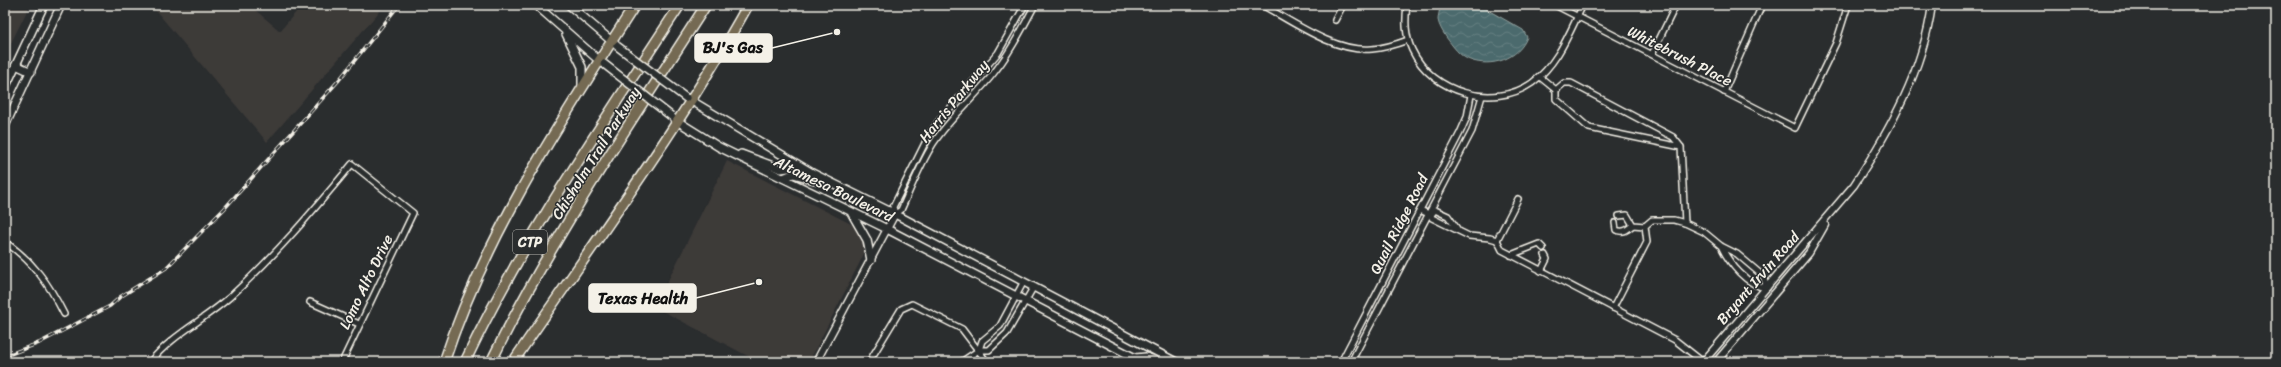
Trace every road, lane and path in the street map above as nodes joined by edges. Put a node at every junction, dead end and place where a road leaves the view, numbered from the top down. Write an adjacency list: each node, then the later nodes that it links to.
1 (44, 5): 29 (main road)
2 (61, 5): 30 (main road)
3 (536, 5): 24 (main road, Altamesa Boulevard)
4 (569, 5): 26 (main road, Altamesa Boulevard)
5 (635, 5): 26 (highway)
6 (680, 5): 86 (highway, Chisholm Trail Parkway / CTP)
7 (706, 5): 87 (highway, Chisholm Trail Parkway / CTP)
8 (748, 5): 38 (highway)
9 (1025, 5): 22 (street, Harris Parkway)
10 (1035, 5): 23 (street, Harris Parkway)
11 (1262, 5): 25 (street)
12 (1342, 5): 21 (street)
13 (1407, 5): 25 (street)
14 (1554, 5): 20 (street, Whitebrush Place)
15 (1583, 5): 20 (street)
16 (1676, 5): 27 (street)
17 (1762, 5): 35 (street)
18 (1848, 5): 35 (street, Whitebrush Place)
19 (1932, 5): 50 (street, Bryant Irvin Road)
20 (1577, 16): 27 (street, Whitebrush Place); 31 (street)
21 (1335, 20)
22 (1015, 23): 23 (street); 41 (street, Harris Parkway)
23 (1023, 27): 42 (street, Harris Parkway)
24 (563, 29): 28 (main road, Altamesa Boulevard); 33 (main road)
25 (1408, 40): 36 (street)
26 (614, 43): 28 (highway); 38 (main road, Altamesa Boulevard, bridge)
27 (1652, 54): 35 (street, Whitebrush Place)
28 (602, 63): 33 (highway); 39 (main road, Altamesa Boulevard, bridge)
29 (16, 65): 30 (main road); 32 (main road)
30 (31, 72): 40 (main road)
31 (1540, 77): 34 (street); 37 (street)
32 (5, 88)
33 (582, 89): 85 (highway)
34 (1556, 90): 43 (street); 43 (street)
35 (1724, 92)
36 (1471, 95): 37 (street); 49 (street, Quail Ridge Road)
37 (1482, 96): 53 (street, Quail Ridge Road)
38 (688, 99): 39 (highway); 45 (main road, Altamesa Boulevard)
39 (674, 118): 44 (main road, Altamesa Boulevard); 88 (highway)
40 (5, 126)
41 (932, 131): 42 (street); 52 (street, Harris Parkway)
42 (939, 136): 52 (street, Harris Parkway)
43 (1681, 147): 56 (street)
44 (720, 148): 45 (main road); 46 (main road, Altamesa Boulevard)
45 (793, 162): 47 (main road, Altamesa Boulevard)
46 (783, 178): 47 (main road); 51 (main road, Altamesa Boulevard)
47 (833, 184): 52 (main road, Altamesa Boulevard)
48 (1518, 198): 61 (street)
49 (1420, 210): 53 (street); 96 (street, Quail Ridge Road)
50 (1832, 211): 73 (street, Bryant Irvin Road); 74 (street, Bryant Irvin Road)
51 (851, 212): 59 (main road, Altamesa Boulevard); 67 (main road)
52 (895, 214): 59 (street, Harris Parkway); 71 (main road, Altamesa Boulevard)
53 (1430, 214): 60 (street); 60 (street); 97 (street, Quail Ridge Road)
54 (1619, 216): 57 (street)
55 (1615, 223): 57 (street)
56 (1686, 223): 58 (street); 63 (street)
57 (1633, 226): 58 (street)
58 (1645, 226): 78 (street)
59 (887, 229): 67 (street, Harris Parkway); 75 (main road, Altamesa Boulevard)
60 (1459, 231): 61 (street)
61 (1497, 240): 65 (street)
62 (5, 242): 79 (street)
63 (1721, 246): 68 (street); 70 (street)
64 (1543, 248): 65 (street)
65 (1512, 255): 69 (street)
66 (1545, 255): 69 (street)
67 (871, 260): 89 (street, Harris Parkway)
68 (1754, 269): 70 (street); 73 (street)
69 (1541, 271): 78 (street)
70 (1746, 277): 73 (street)
71 (1023, 283): 72 (main road, Altamesa Boulevard); 75 (street)
72 (1033, 288): 76 (street); 95 (main road, Altamesa Boulevard)
73 (1767, 288): 74 (street); 98 (street, Bryant Irvin Road)
74 (1774, 294): 99 (street, Bryant Irvin Road)
75 (1016, 295): 76 (main road, Altamesa Boulevard); 81 (street)
76 (1026, 300): 81 (street); 82 (main road, Altamesa Boulevard)
77 (310, 302): 80 (street)
78 (1613, 308): 98 (street)
79 (64, 314)
80 (359, 324): 83 (street, Lomo Alto Drive); 84 (street, Lomo Alto Drive)
81 (979, 350): 90 (street); 91 (street); 92 (street)
82 (1135, 358): 93 (main road, Altamesa Boulevard); 94 (main road)
83 (150, 362)
84 (342, 362)
85 (444, 362)
86 (465, 362)
87 (491, 362)
88 (514, 362)
89 (816, 362)
90 (869, 362)
91 (961, 362)
92 (987, 362)
93 (1143, 362)
94 (1160, 362)
95 (1176, 362)
96 (1341, 362)
97 (1351, 362)
98 (1703, 362)
99 (1716, 362)

